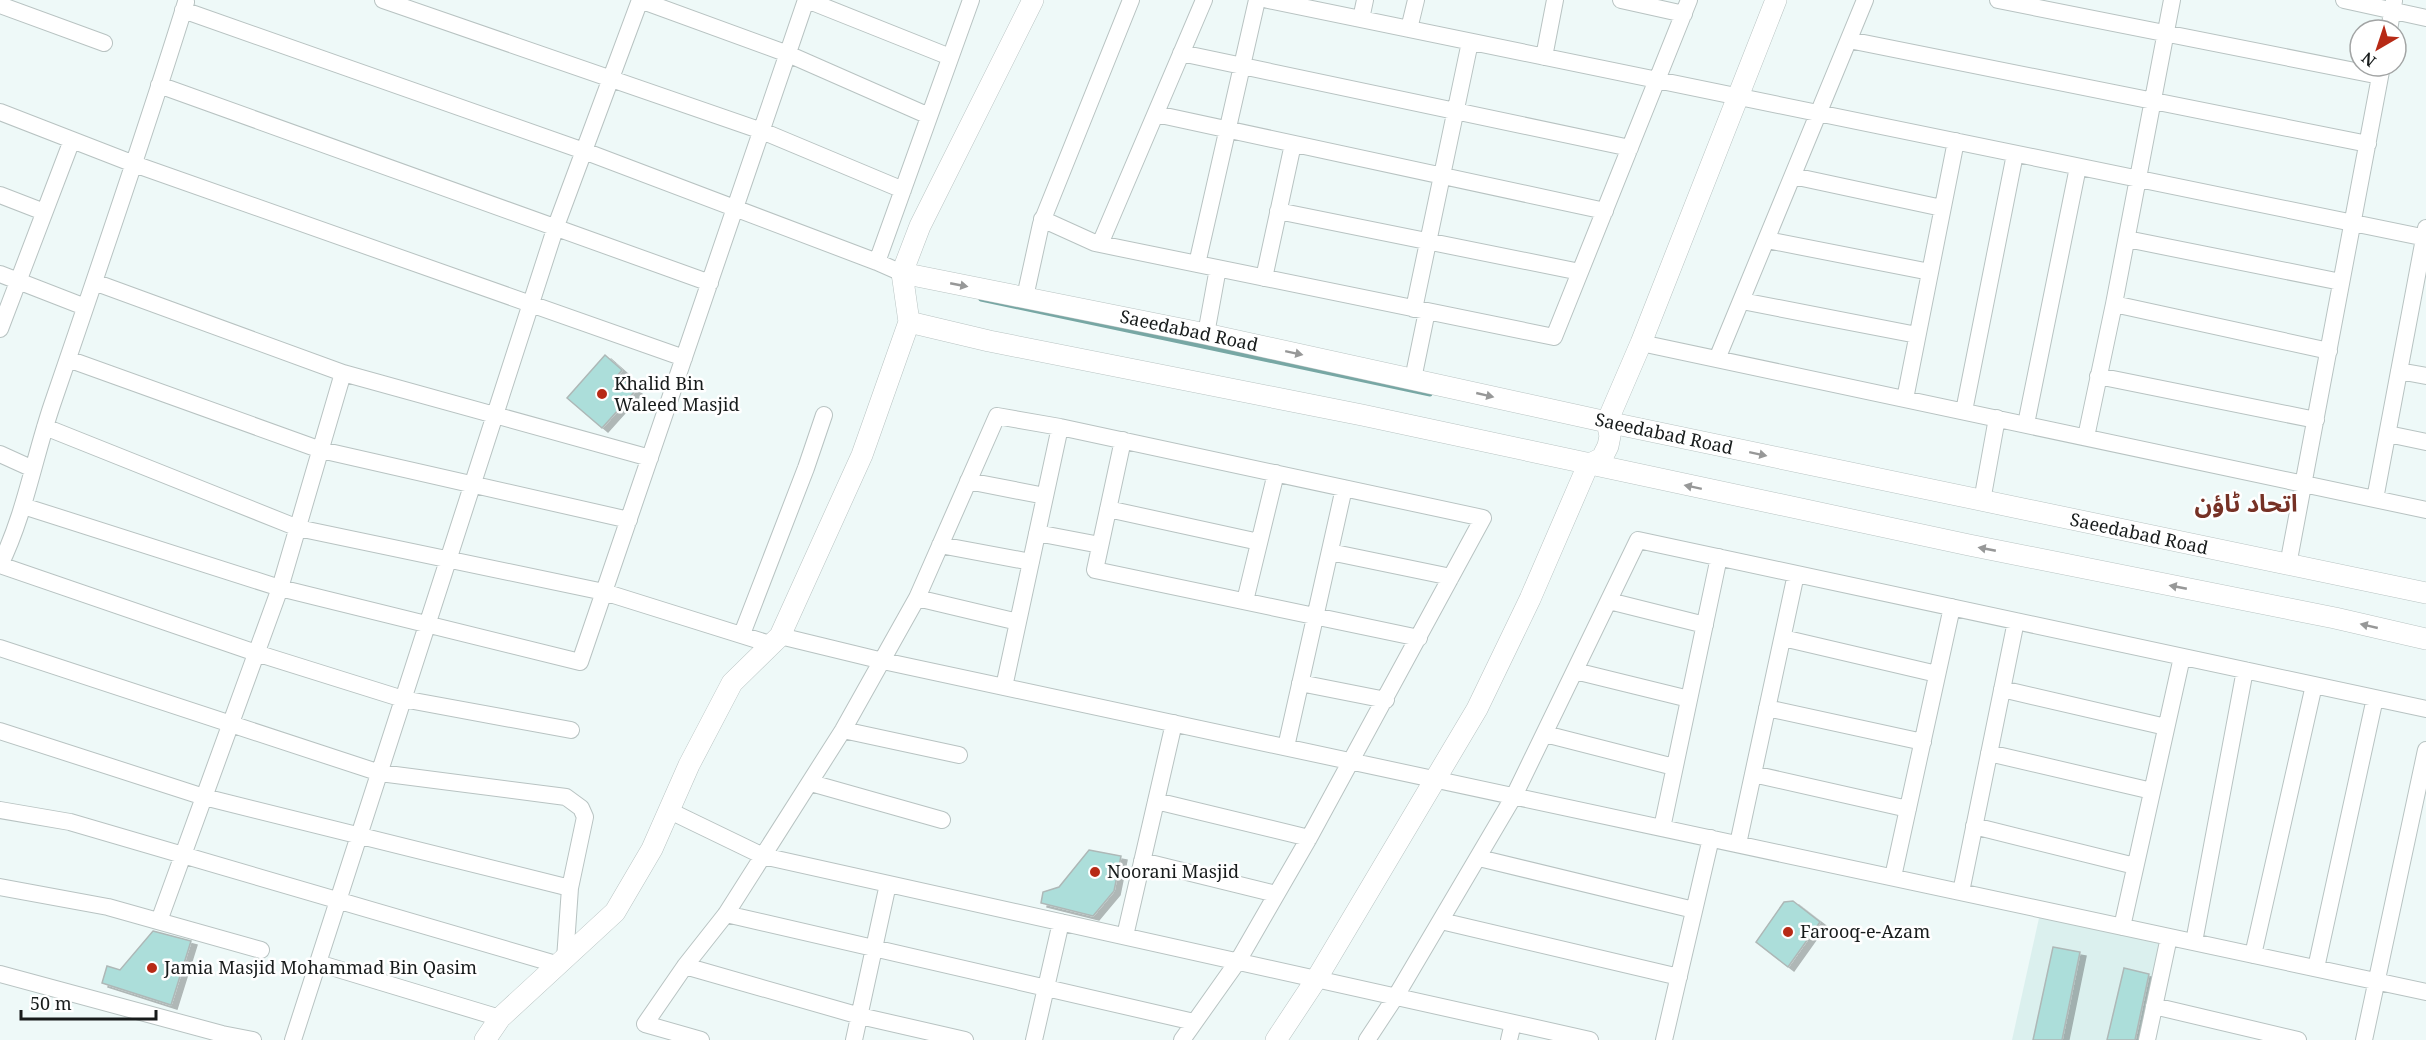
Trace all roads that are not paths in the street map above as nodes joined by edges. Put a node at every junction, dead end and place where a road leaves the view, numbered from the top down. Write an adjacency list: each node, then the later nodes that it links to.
1 (383, 0): 37 (street)
2 (640, 0): 31 (street); 37 (street)
3 (807, 0): 31 (street); 32 (street)
4 (971, 0): 32 (street)
5 (1033, 0): 81 (street)
6 (1131, 0): 68 (street)
7 (1204, 0): 30 (street)
8 (1257, 0): 35 (street)
9 (1268, 0): 24 (street)
10 (1365, 0): 24 (street)
11 (1416, 0): 25 (street)
12 (1555, 0): 33 (street)
13 (1621, 0): 22 (street)
14 (1776, 0): 40 (street)
15 (1865, 0): 27 (street)
16 (1998, 0): 26 (street)
17 (2172, 0): 26 (street)
18 (2344, 0): 21 (street)
19 (0, 5): 29 (street)
20 (185, 5): 39 (street); 54 (street)
21 (2394, 5): 23 (street)
22 (1686, 7): 38 (street)
23 (2426, 18)
24 (1361, 19): 25 (street)
25 (1409, 29): 28 (street)
26 (2165, 34): 34 (street); 41 (street)
27 (1849, 40): 41 (street); 44 (street)
28 (1470, 42): 33 (street); 42 (street)
29 (104, 43)
30 (1181, 53): 35 (street); 45 (street)
31 (788, 54): 46 (street); 48 (street)
32 (950, 57): 46 (street)
33 (1544, 57): 38 (street)
34 (2348, 65)
35 (1242, 66): 42 (street); 47 (street)
36 (2380, 78): 52 (street)
37 (611, 79): 48 (street); 54 (street)
38 (1657, 79): 40 (street); 53 (street)
39 (159, 85): 56 (street); 70 (street)
40 (1738, 97): 44 (street); 99 (street)
41 (2153, 101): 52 (street); 60 (street)
42 (1455, 111): 53 (street); 58 (street)
43 (0, 112): 49 (street)
44 (1819, 113): 50 (street); 59 (street)
45 (1156, 114): 47 (street); 75 (street)
46 (929, 116): 61 (street)
47 (1227, 129): 51 (street); 77 (street)
48 (762, 131): 61 (street); 63 (street)
49 (72, 140): 56 (street); 67 (street)
50 (1956, 141): 55 (street); 64 (street)
51 (1293, 144): 58 (street); 65 (street)
52 (2368, 144): 69 (street)
53 (1630, 148): 66 (street)
54 (584, 151): 63 (street); 70 (street)
55 (2015, 154): 57 (street); 110 (street)
56 (134, 164): 85 (street); 91 (street)
57 (2078, 167): 60 (street); 116 (street)
58 (1442, 176): 66 (street); 74 (street)
59 (1793, 176): 64 (street); 73 (street)
60 (2138, 179): 69 (street); 72 (street)
61 (903, 190): 76 (street)
62 (0, 195): 67 (street)
63 (735, 208): 76 (street); 87 (street)
64 (1942, 208): 80 (street)
65 (1278, 211): 74 (street); 83 (street)
66 (1605, 211): 79 (street)
67 (44, 212): 84 (street)
68 (1042, 219): 75 (street); 88 (street)
69 (2352, 223): 71 (street); 86 (street)
70 (556, 228): 87 (street); 91 (street)
71 (2425, 235): 90 (street)
72 (2127, 238): 86 (street); 92 (street)
73 (1767, 240): 80 (street); 89 (street)
74 (1428, 241): 79 (street); 94 (street)
75 (1100, 244): 77 (street)
76 (877, 262): 81 (street)
77 (1197, 264): 78 (street)
78 (1218, 268): 83 (street); 97 (street)
79 (1580, 272): 94 (street)
80 (1930, 272): 98 (street)
81 (902, 273): 88 (street, Saeedabad Road, one-way to 88); 95 (street)
82 (0, 274): 84 (street)
83 (1264, 278): 94 (street)
84 (18, 281): 93 (street); 96 (street)
85 (94, 282): 93 (street); 105 (street)
86 (2342, 282): 100 (street)
87 (710, 283): 102 (street)
88 (1025, 297): 97 (street, Saeedabad Road)
89 (1742, 301): 98 (street); 103 (street)
90 (2419, 302): 104 (street)
91 (531, 304): 102 (street); 111 (street)
92 (2114, 304): 100 (street); 106 (street)
93 (85, 307): 101 (street)
94 (1420, 310): 108 (street)
95 (909, 322): 126 (street); 170 (street)
96 (0, 329)
97 (1206, 334): 108 (street, Saeedabad Road, one-way to 108)
98 (1917, 335): 109 (street)
99 (1641, 343): 103 (street); 115 (street)
100 (2329, 351): 114 (street)
101 (68, 358): 117 (street); 123 (street)
102 (684, 358): 125 (street)
103 (1717, 359): 109 (street)
104 (2399, 371): 107 (street); 119 (street)
105 (343, 373): 111 (street); 123 (street)
106 (2097, 376): 114 (street); 120 (street)
107 (2426, 376)
108 (1413, 379): 115 (street, Saeedabad Road, one-way to 115)
109 (1905, 399): 110 (street)
110 (1964, 411): 113 (street)
111 (495, 415): 125 (street); 131 (street)
112 (824, 415): 166 (street)
113 (1997, 418): 116 (street); 135 (street)
114 (2316, 420): 130 (street)
115 (1607, 422): 126 (street); 135 (street, Saeedabad Road, one-way to 135)
116 (2026, 424): 120 (street)
117 (45, 427): 127 (street); 140 (street)
118 (1060, 427): 121 (street); 129 (street); 133 (street)
119 (2388, 434): 122 (street); 134 (street)
120 (2086, 437): 130 (street)
121 (1123, 440): 128 (street); 137 (street)
122 (2426, 442)
123 (321, 450): 131 (street); 140 (street)
124 (0, 454): 127 (street)
125 (650, 458): 139 (street)
126 (1588, 465): 169 (street, one-way to 126); 204 (street)
127 (33, 469): 136 (street)
128 (1276, 473): 132 (street); 143 (street)
129 (968, 481): 133 (street); 145 (street)
130 (2304, 483): 134 (street); 151 (street)
131 (473, 484): 139 (street); 148 (street)
132 (1344, 488): 146 (street); 153 (street)
133 (1045, 496): 141 (street)
134 (2375, 499): 138 (street)
135 (1982, 501): 151 (street, Saeedabad Road)
136 (23, 506): 142 (street); 154 (street)
137 (1108, 509): 143 (street); 144 (street)
138 (2426, 510)
139 (629, 520): 155 (street)
140 (298, 528): 148 (street); 154 (street)
141 (1037, 533): 144 (street); 149 (street)
142 (7, 535): 150 (street)
143 (1259, 542): 158 (street)
144 (1100, 545): 158 (street)
145 (940, 546): 149 (street); 157 (street)
146 (1330, 552): 153 (street); 161 (street)
147 (1719, 557): 152 (street); 159 (street); 164 (street)
148 (449, 560): 155 (street); 165 (street)
149 (1031, 562): 163 (street)
150 (0, 565): 172 (street)
151 (2288, 565): 156 (street, Saeedabad Road)
152 (1796, 574): 160 (street); 168 (street)
153 (1451, 577): 167 (street)
154 (280, 588): 165 (street); 172 (street)
155 (604, 592): 165 (street); 166 (street)
156 (2426, 593)
157 (917, 598): 163 (street); 174 (street)
158 (1245, 601): 161 (street)
159 (1609, 601): 164 (street); 176 (street)
160 (1952, 607): 162 (street); 177 (street)
161 (1315, 615): 167 (street); 178 (street)
162 (2016, 621): 173 (street); 181 (street)
163 (1018, 622): 180 (street)
164 (1705, 625): 184 (street)
165 (427, 626): 183 (street)
166 (742, 634): 170 (street)
167 (1419, 638): 185 (street)
168 (1783, 638): 177 (street); 186 (street)
169 (2426, 639)
170 (777, 640): 174 (street); 212 (street)
171 (0, 648): 189 (street)
172 (256, 653): 183 (street); 189 (street)
173 (2182, 657): 175 (street); 190 (street)
174 (883, 661): 180 (street); 192 (street)
175 (2245, 670): 179 (street); 240 (street)
176 (1575, 671): 184 (street); 194 (street)
177 (1937, 674): 195 (street)
178 (1300, 683): 185 (street); 196 (street)
179 (2314, 685): 182 (street); 243 (street)
180 (1004, 687): 188 (street)
181 (2002, 689): 190 (street); 198 (street)
182 (2375, 698): 187 (street); 248 (street)
183 (404, 699): 191 (street); 202 (street)
184 (1689, 699): 201 (street)
185 (1386, 700): 200 (street)
186 (1767, 708): 195 (street); 203 (street)
187 (2426, 709)
188 (1174, 723): 196 (street); 209 (street)
189 (231, 724): 202 (street); 208 (street)
190 (2166, 727): 206 (street)
191 (571, 730)
192 (843, 730): 199 (street); 205 (street)
193 (0, 731): 208 (street)
194 (1545, 734): 201 (street); 207 (street)
195 (1923, 741): 210 (street)
196 (1286, 747): 200 (street)
197 (2426, 750): 252 (street)
198 (1989, 753): 206 (street); 214 (street)
199 (959, 755)
200 (1351, 761): 204 (street); 217 (street)
201 (1674, 767): 215 (street)
202 (380, 773): 216 (street); 228 (street)
203 (1753, 774): 210 (street); 219 (street)
204 (1436, 779): 207 (street); 251 (street)
205 (812, 783): 213 (street); 221 (street)
206 (2152, 791): 224 (street)
207 (1514, 796): 215 (street); 222 (street)
208 (204, 797): 216 (street); 220 (street)
209 (1156, 801): 217 (street); 223 (street)
210 (1908, 809): 225 (street)
211 (0, 810): 220 (street)
212 (670, 811): 221 (street); 245 (street)
213 (942, 820)
214 (1974, 826): 224 (street); 229 (street)
215 (1662, 828): 218 (street)
216 (359, 836): 228 (street); 231 (street)
217 (1309, 838): 230 (street)
218 (1711, 838): 219 (street); 232 (street)
219 (1738, 844): 225 (street)
220 (183, 854): 231 (street); 234 (street)
221 (763, 856): 226 (street); 233 (street)
222 (1479, 858): 232 (street); 235 (street)
223 (1142, 861): 230 (street); 238 (street)
224 (2135, 866): 237 (street)
225 (1893, 877): 229 (street)
226 (888, 884): 236 (street); 242 (street)
227 (0, 886): 234 (street)
228 (570, 888): 245 (street)
229 (1961, 892): 237 (street)
230 (1276, 894): 244 (street)
231 (338, 901): 245 (street); 246 (street)
232 (1694, 910): 250 (street)
233 (726, 914): 242 (street); 247 (street)
234 (159, 921): 241 (street)
235 (1441, 921): 250 (street); 255 (street)
236 (1061, 922): 238 (street); 253 (street)
237 (2122, 927): 239 (street)
238 (1125, 936): 244 (street)
239 (2169, 937): 240 (street); 256 (street)
240 (2194, 942): 243 (street)
241 (261, 950)
242 (874, 950): 253 (street); 257 (street)
243 (2253, 955): 248 (street)
244 (1238, 961): 251 (street); 259 (street)
245 (562, 962): 258 (street)
246 (318, 963): 258 (street); 263 (street)
247 (685, 966): 257 (street); 265 (street)
248 (2316, 968): 252 (street)
249 (0, 974): 262 (street)
250 (1679, 977): 273 (street)
251 (1317, 978): 255 (street); 270 (street)
252 (2376, 981): 254 (street); 276 (street)
253 (1046, 988): 259 (street); 268 (street)
254 (2426, 992)
255 (1396, 996): 260 (street); 271 (street)
256 (2154, 1006): 274 (street); 275 (street)
257 (860, 1016): 266 (street); 267 (street)
258 (500, 1018): 264 (street)
259 (1194, 1022): 269 (street)
260 (1513, 1023): 261 (street); 272 (street)
261 (1580, 1039)
262 (253, 1040)
263 (293, 1040)
264 (485, 1040)
265 (701, 1040)
266 (854, 1040)
267 (964, 1040)
268 (1034, 1040)
269 (1182, 1040)
270 (1276, 1040)
271 (1367, 1040)
272 (1509, 1040)
273 (1664, 1040)
274 (2147, 1040)
275 (2298, 1040)
276 (2364, 1040)

